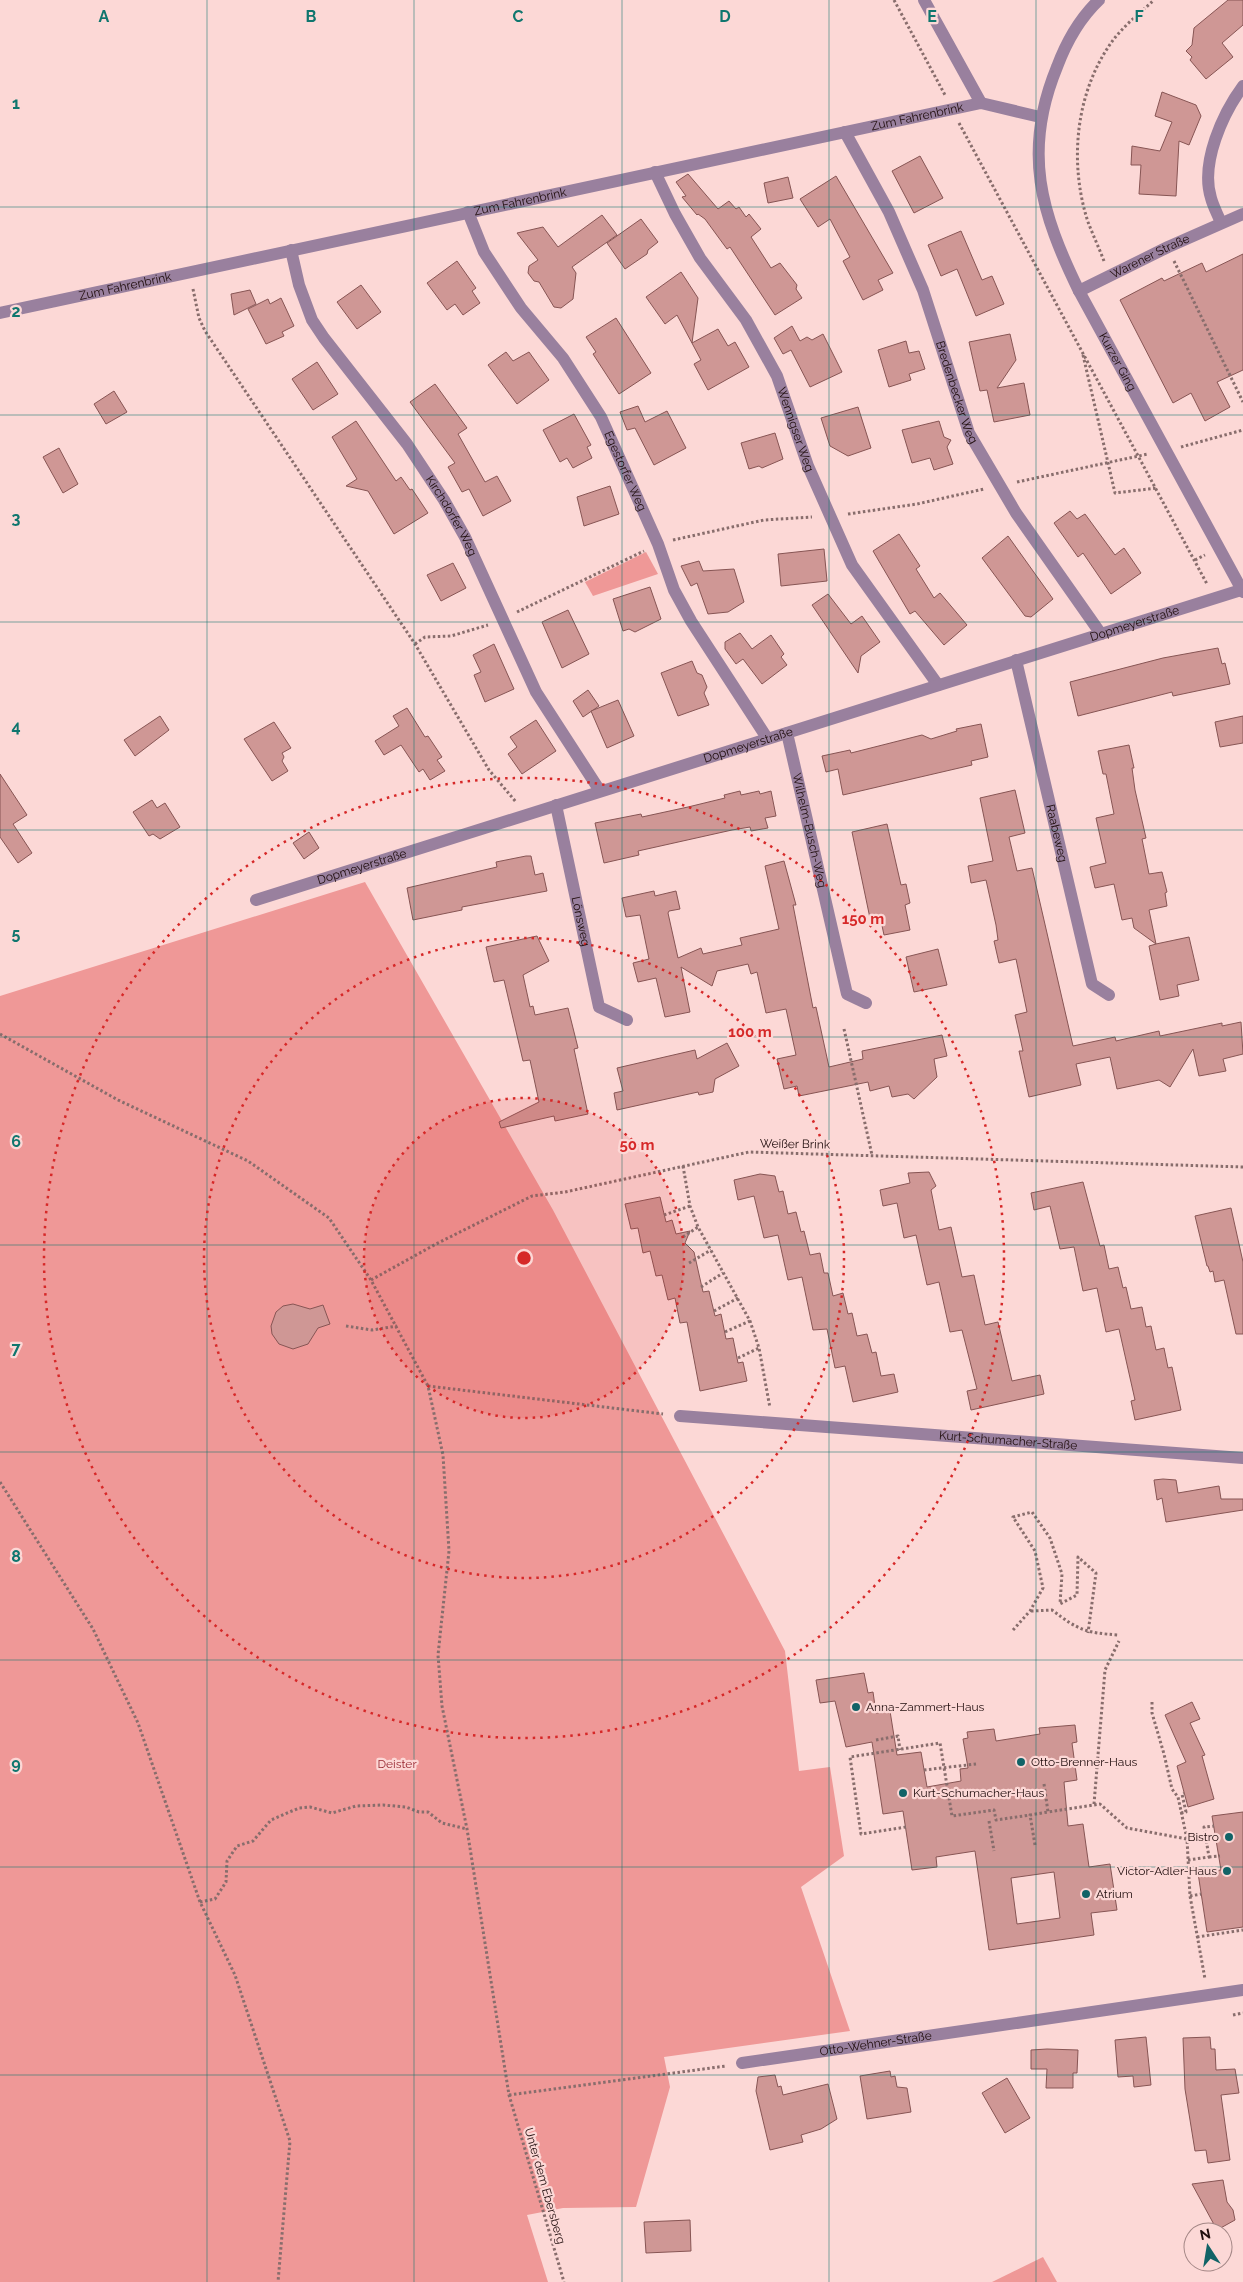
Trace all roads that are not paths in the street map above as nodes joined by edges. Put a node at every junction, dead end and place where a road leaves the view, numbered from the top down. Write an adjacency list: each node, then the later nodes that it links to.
1 (924, 0): 4 (street)
2 (1099, 0): 5 (street, Kurzer Ging)
3 (1243, 86): 10 (street)
4 (980, 103): 5 (street, Zum Fahrenbrink); 6 (street, Zum Fahrenbrink)
5 (1040, 117): 12 (street, Kurzer Ging)
6 (846, 132): 7 (street, Zum Fahrenbrink); 15 (street, Bredenbecker Weg)
7 (655, 172): 8 (street, Zum Fahrenbrink); 17 (street, Wennigser Weg)
8 (468, 212): 11 (street, Zum Fahrenbrink); 19 (street, Egestorfer Weg)
9 (1243, 214): 10 (street, Warener Straße)
10 (1221, 223): 12 (street, Warener Straße)
11 (291, 250): 13 (street, Zum Fahrenbrink); 20 (street, Kirchdorfer Weg)
12 (1080, 291): 14 (street, Kurzer Ging)
13 (0, 313)
14 (1242, 591): 15 (street, Dopmeyerstraße)
15 (1101, 634): 16 (street, Dopmeyerstraße)
16 (1016, 660): 17 (street, Dopmeyerstraße); 23 (street, Raabeweg)
17 (938, 685): 18 (street, Dopmeyerstraße)
18 (786, 732): 19 (street, Dopmeyerstraße); 24 (street, Wilhelm-Busch-Weg)
19 (767, 738): 20 (street, Dopmeyerstraße)
20 (600, 791): 21 (street, Dopmeyerstraße)
21 (556, 805): 22 (street, Dopmeyerstraße); 25 (street, Lönsweg)
22 (256, 900)
23 (1109, 995)
24 (866, 1003)
25 (627, 1020)
26 (680, 1416): 27 (street, Kurt-Schumacher-Straße)
27 (1243, 1458)
28 (1243, 1992): 29 (street, Otto-Wehner-Straße)
29 (742, 2063)

